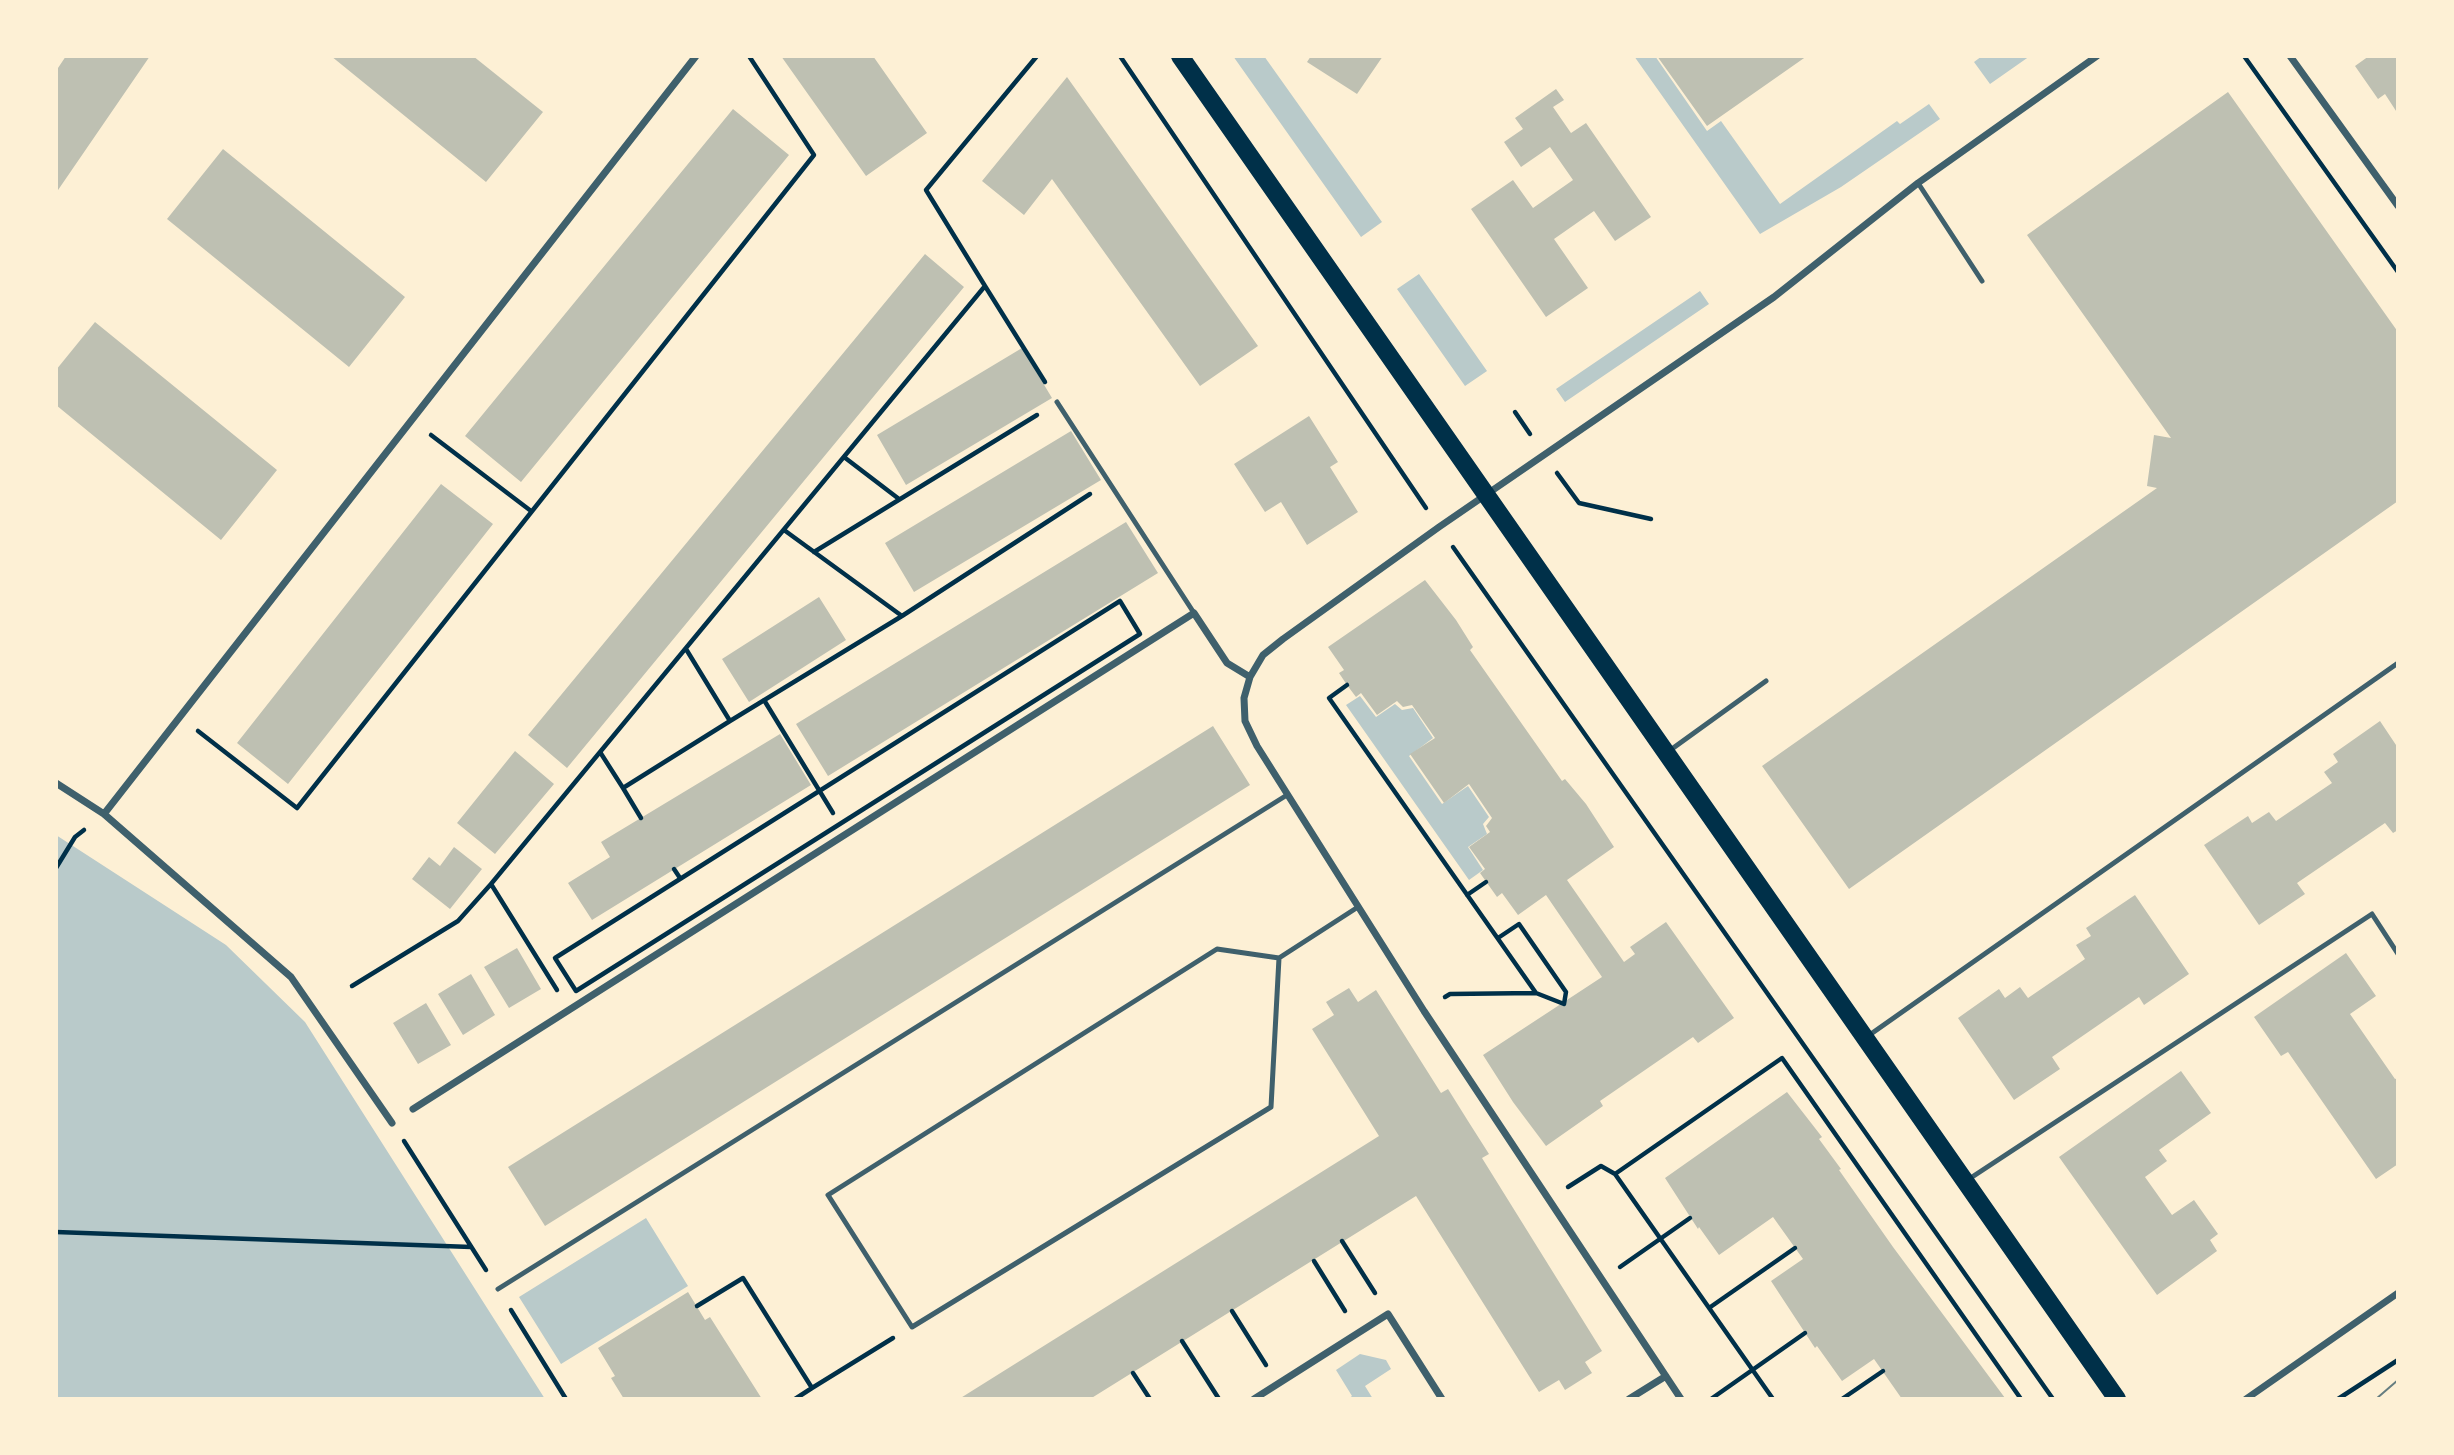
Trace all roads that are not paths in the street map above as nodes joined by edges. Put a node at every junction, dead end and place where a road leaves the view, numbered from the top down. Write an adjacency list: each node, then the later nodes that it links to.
1 (696, 56): 17 (street)
2 (1180, 56): 9 (main road)
3 (2097, 56): 5 (street)
4 (2290, 56): 6 (street)
5 (1918, 183): 7 (lane); 9 (street)
6 (2398, 206)
7 (1982, 281)
8 (1057, 402): 10 (lane)
9 (1486, 494): 12 (street); 14 (main road)
10 (1194, 613): 12 (street); 22 (street)
11 (2398, 663): 21 (lane)
12 (1250, 677): 16 (street)
13 (1766, 681): 14 (lane)
14 (1667, 752): 21 (main road)
15 (56, 783): 17 (street)
16 (1287, 795): 18 (street); 25 (lane)
17 (104, 814): 23 (street)
18 (1358, 907): 20 (lane); 27 (street)
19 (2398, 954): 24 (lane)
20 (1279, 958): 20 (lane)
21 (1867, 1037): 24 (main road)
22 (413, 1109)
23 (392, 1123)
24 (1966, 1181): 32 (main road)
25 (498, 1289)
26 (2398, 1293): 33 (street)
27 (1666, 1376): 30 (street); 31 (street)
28 (1254, 1399): 29 (street)
29 (1442, 1399)
30 (1629, 1399)
31 (1681, 1399)
32 (2117, 1399)
33 (2246, 1399)

